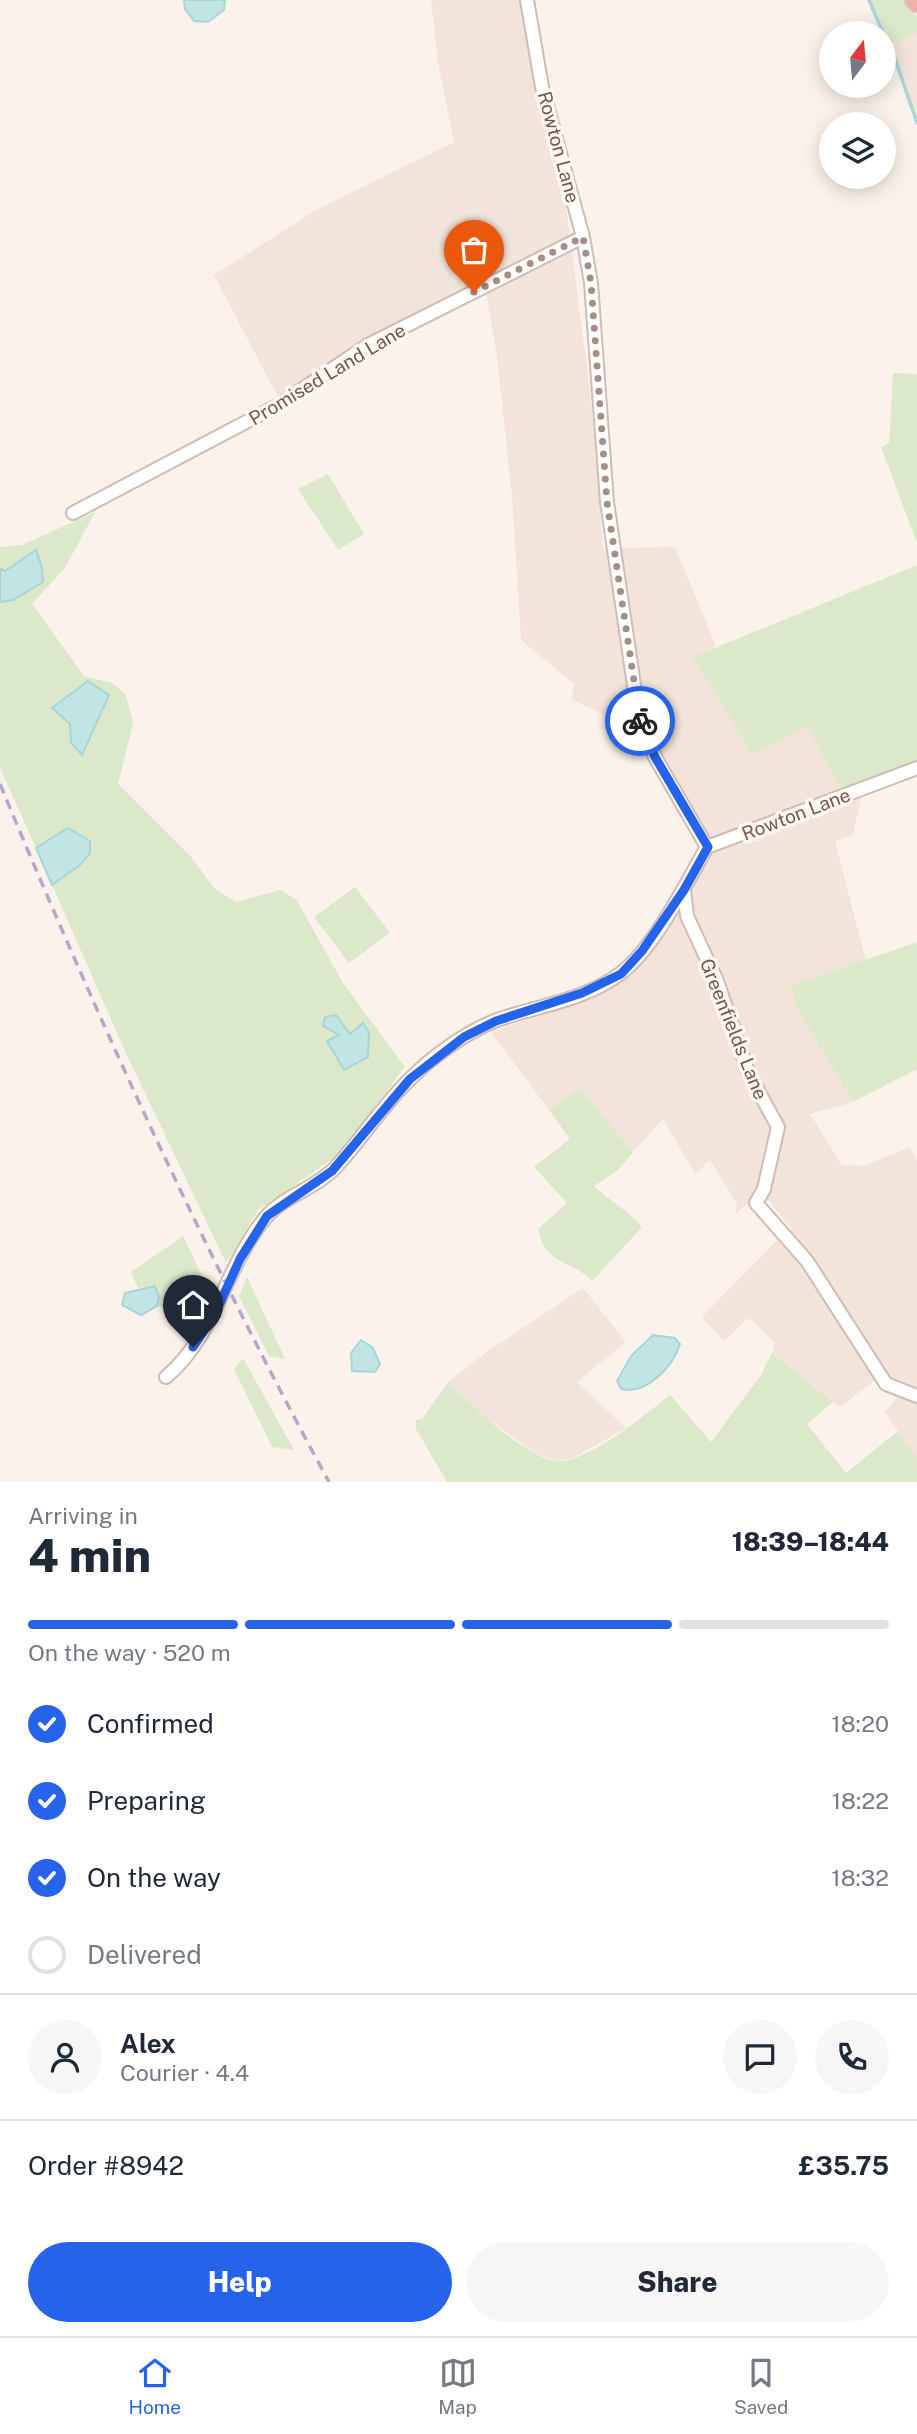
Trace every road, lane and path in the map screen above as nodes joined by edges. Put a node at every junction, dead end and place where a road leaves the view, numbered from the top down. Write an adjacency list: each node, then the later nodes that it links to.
1 (527, 0): 2 (street, Rowton Lane)
2 (583, 237): 3 (street, Promised Land Lane); 5 (street, Rowton Lane)
3 (73, 513)
4 (917, 768): 5 (street, Rowton Lane)
5 (708, 847): 6 (street)
6 (684, 890): 7 (street); 8 (street, Greenfields Lane)
7 (166, 1377)
8 (917, 1396)

